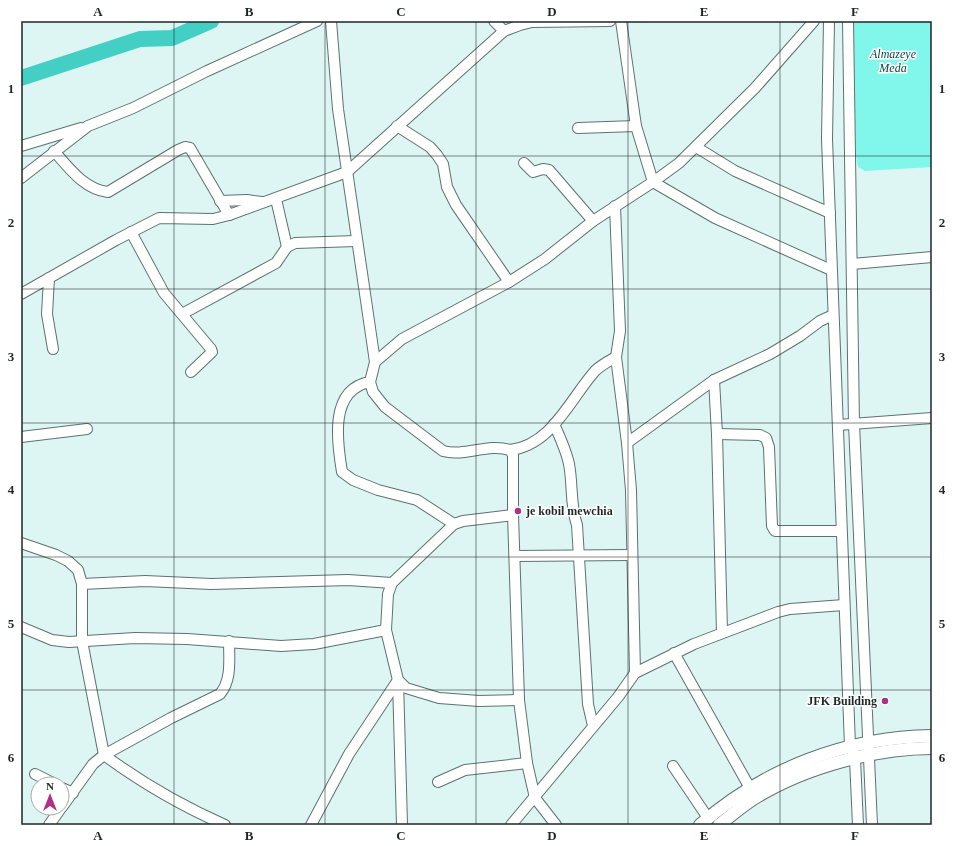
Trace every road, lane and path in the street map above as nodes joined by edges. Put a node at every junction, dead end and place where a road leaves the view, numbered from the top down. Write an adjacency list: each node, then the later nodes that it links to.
1 (317, 21): 10 (street)
2 (331, 21): 18 (street)
3 (494, 21): 9 (street)
4 (608, 21): 9 (street)
5 (621, 21): 12 (street)
6 (814, 21): 15 (street)
7 (829, 21): 25 (street)
8 (848, 21): 32 (street)
9 (504, 31): 11 (street)
10 (88, 126): 14 (street); 16 (street)
11 (397, 126): 18 (street); 35 (street)
12 (636, 126): 13 (street); 20 (street)
13 (578, 128)
14 (21, 146)
15 (696, 147): 20 (street); 25 (street)
16 (54, 151): 19 (street); 22 (street)
17 (524, 162): 27 (street)
18 (347, 172): 21 (street); 29 (street)
19 (21, 178)
20 (653, 182): 24 (street); 33 (street)
21 (276, 199): 23 (street); 30 (street)
22 (220, 201): 23 (street); 26 (street)
23 (264, 202): 26 (street)
24 (615, 206): 27 (street); 40 (street)
25 (830, 213): 33 (street)
26 (229, 215): 28 (street)
27 (593, 221): 35 (street)
28 (132, 232): 34 (street); 37 (street)
29 (356, 241): 30 (street); 41 (street)
30 (287, 247): 37 (street)
31 (932, 257): 32 (street)
32 (852, 264): 47 (street)
33 (831, 270): 38 (street)
34 (49, 278): 36 (street); 39 (street)
35 (509, 282): 41 (street)
36 (21, 294)
37 (182, 314): 42 (street)
38 (833, 315): 43 (street); 48 (street)
39 (53, 349)
40 (616, 357): 46 (street); 52 (street)
41 (375, 362): 44 (street)
42 (191, 372)
43 (714, 380): 50 (street); 52 (street)
44 (370, 382): 53 (street); 55 (street)
45 (932, 418): 47 (street)
46 (554, 424): 53 (street); 60 (street)
47 (854, 424): 48 (street); 75 (street)
48 (838, 425): 56 (street)
49 (87, 429): 51 (street)
50 (717, 434): 56 (street); 66 (street)
51 (21, 437)
52 (627, 443): 58 (street)
53 (510, 450): 54 (street)
54 (513, 515): 55 (street); 59 (street)
55 (454, 524): 61 (street)
56 (842, 531): 63 (street)
57 (21, 543): 62 (street)
58 (631, 554): 60 (street); 70 (street)
59 (516, 556): 60 (street); 72 (street)
60 (579, 556): 73 (street)
61 (392, 583): 62 (street); 65 (street)
62 (82, 584): 67 (street)
63 (844, 605): 66 (street); 76 (street)
64 (21, 627): 67 (street)
65 (386, 630): 68 (street); 71 (street)
66 (722, 632): 69 (street)
67 (82, 641): 68 (street); 78 (street)
68 (229, 641): 78 (street)
69 (674, 653): 70 (street); 86 (street)
70 (635, 674): 73 (street)
71 (398, 680): 72 (street); 95 (street); 96 (street)
72 (519, 700): 81 (street)
73 (593, 726): 90 (street)
74 (932, 736): 75 (main road)
75 (868, 742): 76 (main road); 79 (street)
76 (850, 746): 80 (street); 86 (main road)
77 (932, 748): 79 (main road)
78 (104, 755): 88 (street); 94 (street)
79 (868, 756): 80 (main road); 101 (street)
80 (855, 759): 99 (main road); 100 (street)
81 (527, 763): 85 (street); 90 (street)
82 (674, 766): 92 (street)
83 (34, 774): 84 (street)
84 (38, 776)
85 (438, 782)
86 (750, 788): 92 (main road)
87 (70, 792): 88 (street)
88 (73, 793): 89 (street)
89 (70, 797)
90 (535, 798): 97 (street); 98 (street)
91 (56, 816): 93 (street)
92 (704, 821)
93 (49, 825)
94 (225, 825)
95 (311, 825)
96 (402, 825)
97 (511, 825)
98 (556, 825)
99 (719, 825)
100 (858, 825)
101 (872, 825)

